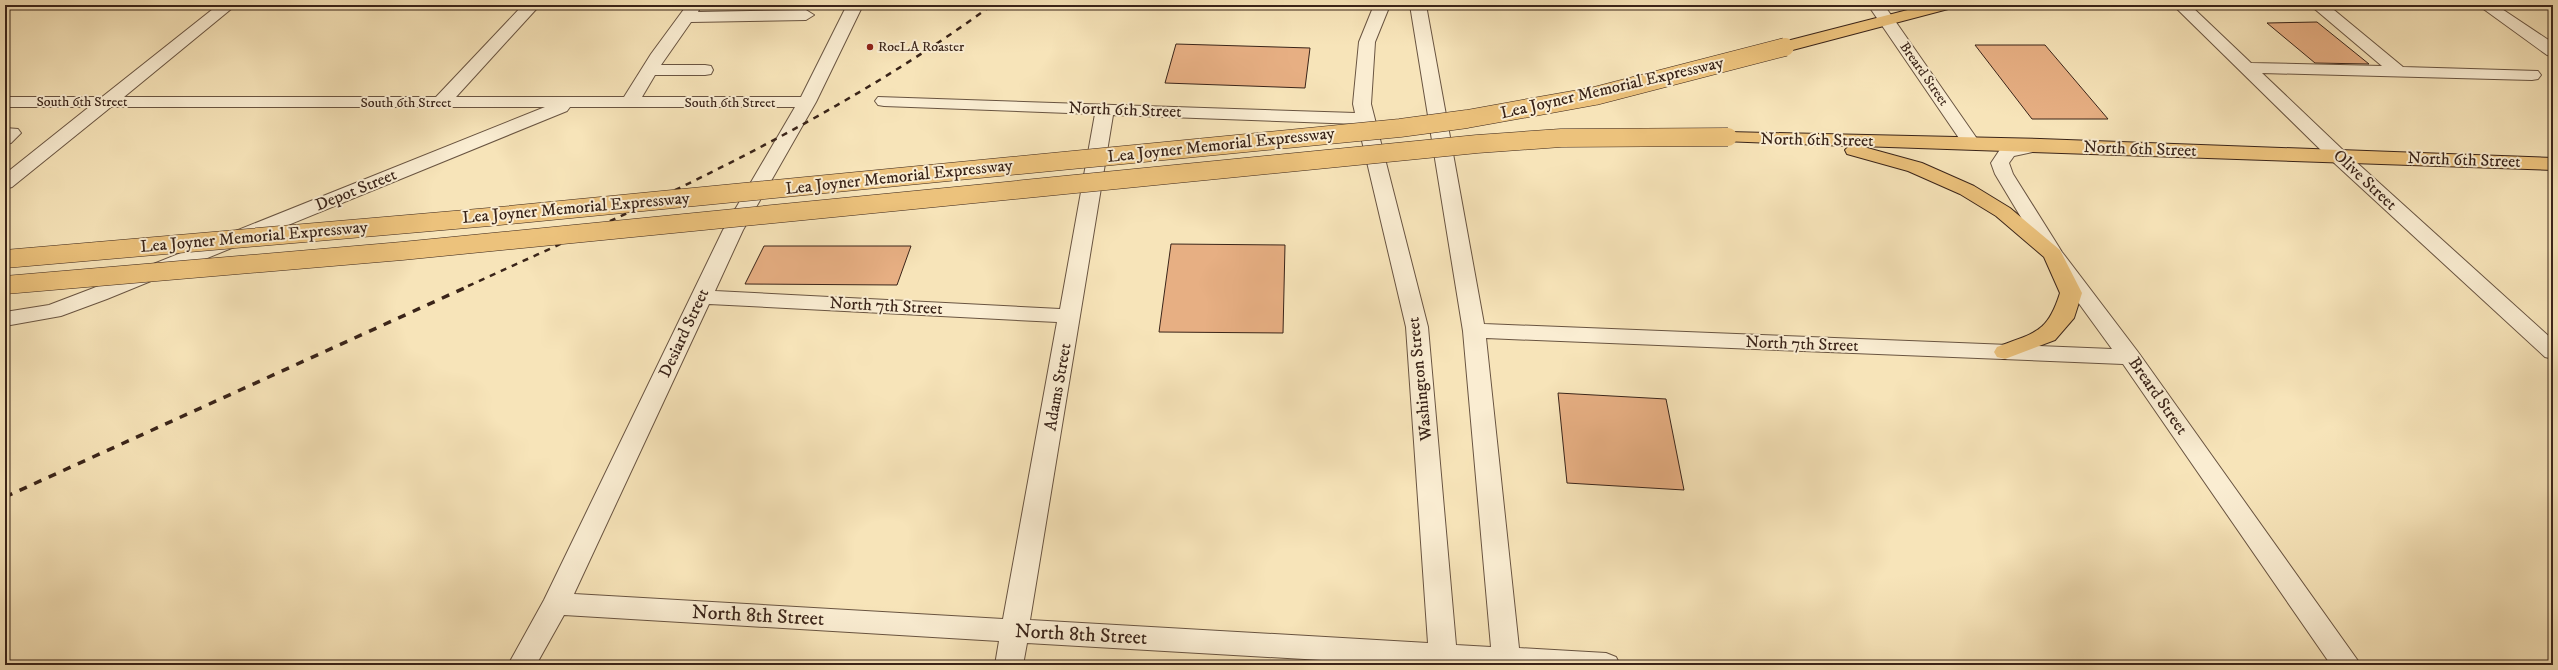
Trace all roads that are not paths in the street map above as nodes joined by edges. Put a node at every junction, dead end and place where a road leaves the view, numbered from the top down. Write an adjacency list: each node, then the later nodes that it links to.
1 (228, 5): 23 (street)
2 (532, 5): 25 (street)
3 (855, 5): 24 (street, Desiard Street)
4 (1382, 5): 29 (street, Washington Street)
5 (1418, 5): 45 (street)
6 (1876, 5): 14 (street, Breard Street)
7 (1946, 5): 14 (main road, Lea Joyner Memorial Expressway)
8 (2180, 5): 16 (street, Olive Street)
9 (2318, 5): 19 (street)
10 (2486, 5): 15 (street)
11 (736, 10): 12 (street); 13 (street)
12 (690, 11): 17 (street)
13 (806, 15)
14 (1886, 19): 34 (street, Breard Street); 40 (main road, Lea Joyner Memorial Expressway, bridge)
15 (2553, 51)
16 (2246, 68): 19 (street); 36 (street, Olive Street)
17 (649, 70): 18 (street); 27 (street)
18 (705, 70)
19 (2399, 72): 20 (street)
20 (2532, 76)
21 (884, 101): 28 (street, North 6th Street)
22 (5, 102): 23 (street, South 6th Street)
23 (104, 102): 25 (street, South 6th Street); 38 (street)
24 (807, 102): 27 (street, South 6th Street); 42 (street, Desiard Street)
25 (440, 103): 26 (street, South 6th Street)
26 (571, 103): 27 (street, South 6th Street); 44 (street, Depot Street)
27 (629, 103)
28 (1106, 109): 29 (street, North 6th Street); 43 (street, Adams Street)
29 (1366, 119): 51 (street, Washington Street)
30 (5, 134): 32 (street)
31 (1728, 137): 33 (main road, North 6th Street); 41 (main road, Lea Joyner Memorial Expressway, bridge)
32 (5, 139)
33 (1798, 139): 34 (main road, North 6th Street); 39 (main road)
34 (1971, 143): 35 (main road, North 6th Street)
35 (2040, 145): 36 (main road, North 6th Street); 39 (street, Breard Street)
36 (2338, 156): 37 (main road, North 6th Street); 47 (street, Olive Street)
37 (2553, 164)
38 (8, 177)
39 (2053, 254): 46 (main road); 48 (street, Breard Street)
40 (5, 259)
41 (5, 285)
42 (701, 297): 43 (street, North 7th Street); 49 (street, Desiard Street)
43 (1071, 316): 50 (street, Adams Street)
44 (5, 319)
45 (1474, 331): 46 (street, North 7th Street); 52 (street)
46 (2005, 352): 48 (street, North 7th Street)
47 (2553, 352)
48 (2130, 357): 56 (street, Breard Street)
49 (556, 604): 50 (street, North 8th Street); 53 (street, Desiard Street)
50 (1014, 631): 51 (street, North 8th Street); 54 (street, Adams Street)
51 (1443, 660): 52 (street, North 8th Street)
52 (1506, 662): 55 (street, North 8th Street)
53 (522, 665)
54 (1009, 665)
55 (1606, 665)
56 (2347, 665)

